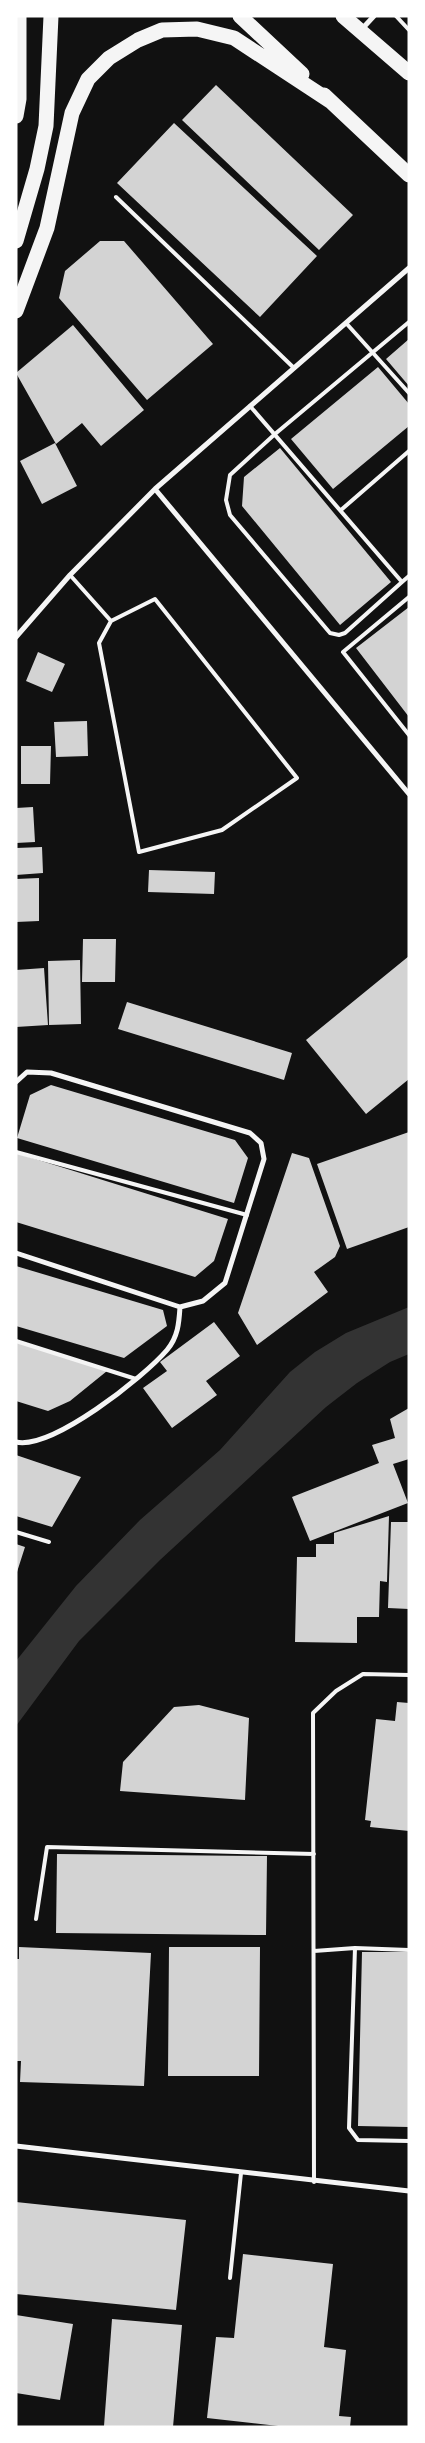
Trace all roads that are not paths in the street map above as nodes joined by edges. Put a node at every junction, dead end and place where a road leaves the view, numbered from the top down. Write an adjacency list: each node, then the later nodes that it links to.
1 (19, 16): 11 (highway)
2 (51, 16): 14 (highway)
3 (240, 16): 10 (highway)
4 (343, 16): 7 (highway)
5 (374, 16): 7 (street)
6 (396, 16): 8 (lane)
7 (360, 30): 9 (highway)
8 (409, 30)
9 (409, 73)
10 (330, 100): 12 (highway); 16 (highway)
11 (16, 116)
12 (409, 174)
13 (116, 197): 20 (lane)
14 (16, 241)
15 (409, 268): 18 (street)
16 (16, 311)
17 (409, 322): 19 (lane)
18 (346, 323): 19 (lane); 20 (street)
19 (374, 353): 21 (lane); 23 (lane)
20 (294, 368): 22 (street)
21 (409, 393)
22 (250, 406): 23 (lane); 25 (street)
23 (275, 434): 26 (lane); 29 (lane)
24 (409, 451): 26 (lane)
25 (154, 489): 27 (street); 34 (street)
26 (340, 510): 29 (lane)
27 (70, 575): 31 (lane); 32 (street)
28 (409, 576): 29 (lane)
29 (402, 582)
30 (409, 597): 33 (lane)
31 (111, 621): 31 (lane)
32 (16, 637)
33 (409, 735)
34 (409, 794)
35 (16, 1082): 37 (street)
36 (16, 1152): 37 (lane)
37 (247, 1215): 39 (street)
38 (16, 1253): 39 (street)
39 (180, 1307): 41 (street)
40 (16, 1341): 41 (lane)
41 (136, 1379): 42 (street)
42 (18, 1443)
43 (16, 1532): 44 (lane)
44 (49, 1542)
45 (409, 1676): 46 (lane)
46 (314, 1854): 47 (lane); 50 (lane)
47 (36, 1919)
48 (355, 1948): 49 (lane); 50 (lane); 51 (lane)
49 (409, 1950)
50 (314, 1951): 54 (lane)
51 (409, 2141)
52 (16, 2146): 53 (street)
53 (240, 2173): 54 (street); 56 (lane)
54 (314, 2182): 55 (street)
55 (409, 2191)
56 (230, 2278)

